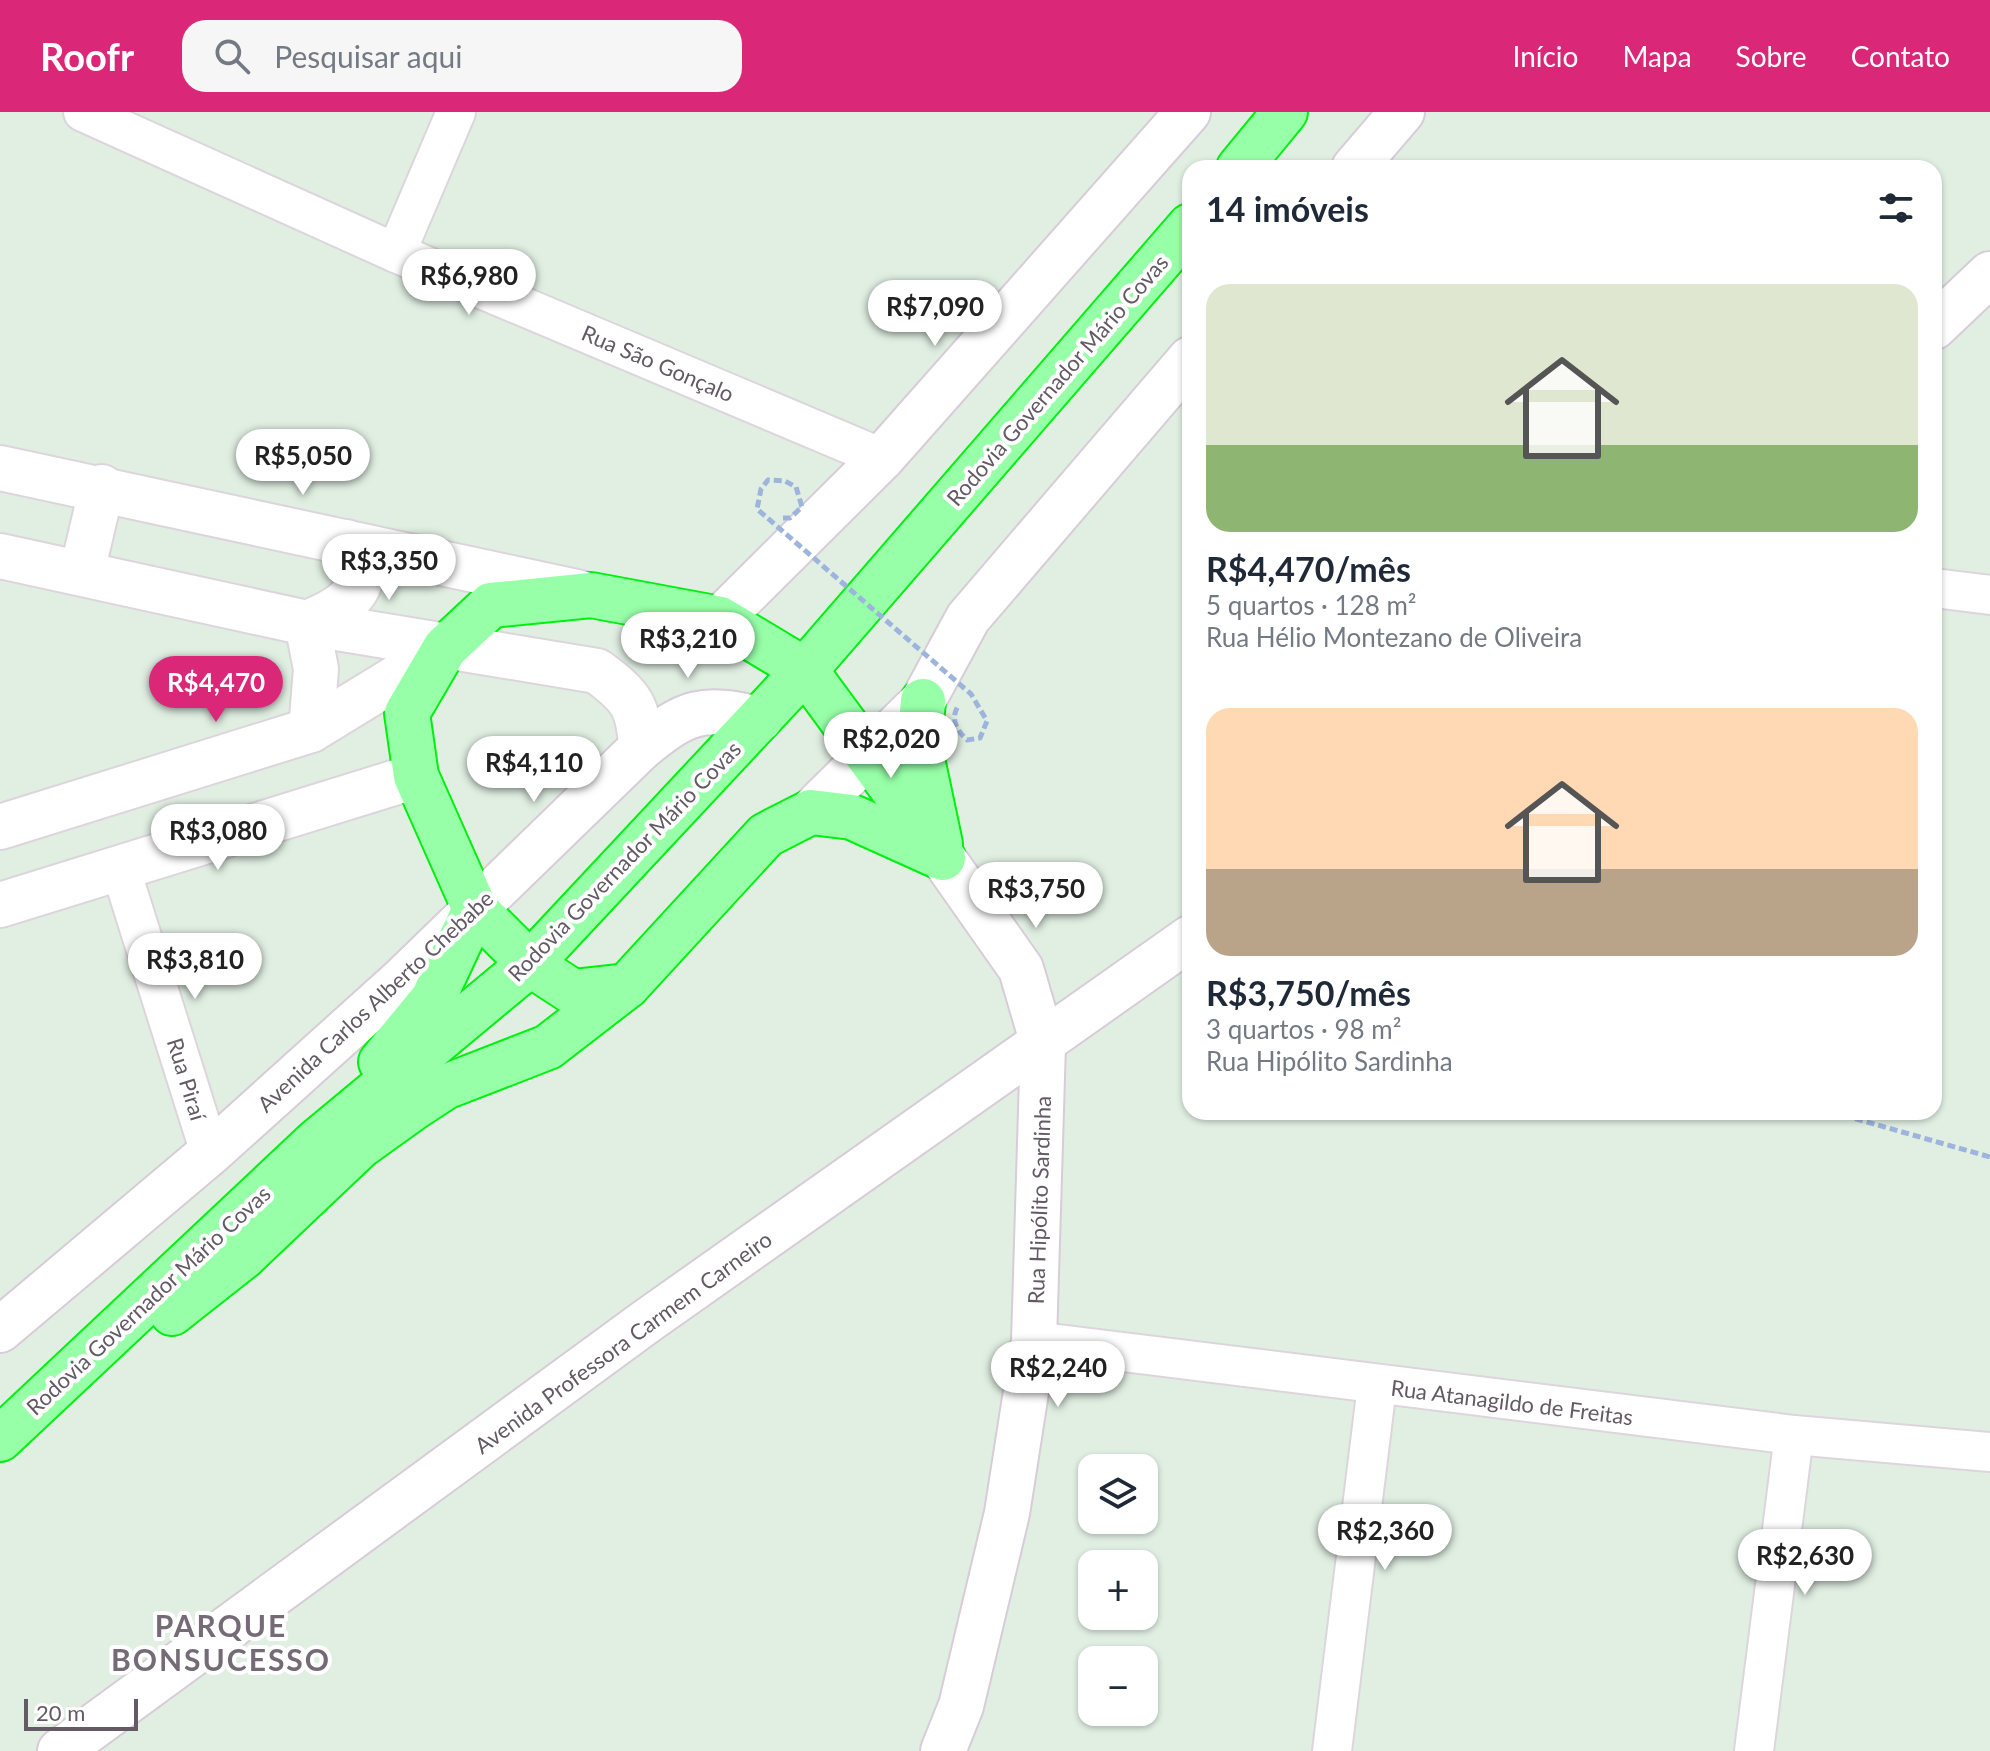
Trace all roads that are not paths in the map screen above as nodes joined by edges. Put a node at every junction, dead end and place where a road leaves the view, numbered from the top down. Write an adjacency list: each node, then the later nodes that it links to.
1 (83, 112): 9 (street, Rua São Gonçalo)
2 (456, 112): 9 (street)
3 (1188, 112): 13 (main road)
4 (1285, 112): 6 (highway)
5 (1402, 112): 7 (main road)
6 (1246, 160)
7 (1361, 160)
8 (1182, 235): 25 (highway, Rodovia Governador Mário Covas)
9 (396, 253): 13 (street, Rua São Gonçalo)
10 (1990, 274): 11 (main road)
11 (1942, 319)
12 (1182, 368): 26 (main road)
13 (882, 458): 22 (main road)
14 (0, 468): 15 (main road)
15 (102, 487): 16 (main road); 18 (main road)
16 (346, 542): 20 (main road); 23 (main road)
17 (0, 556): 18 (main road)
18 (82, 572): 23 (main road)
19 (1942, 589): 21 (street)
20 (591, 595): 22 (highway); 24 (highway)
21 (1990, 595)
22 (720, 619): 25 (highway)
23 (307, 623): 24 (main road); 28 (main road)
24 (445, 648): 28 (main road); 29 (main road); 31 (highway)
25 (805, 670): 27 (highway, Rodovia Governador Mário Covas); 30 (highway)
26 (940, 704): 30 (main road); 34 (highway)
27 (760, 719): 29 (main road, Avenida Carlos Alberto Chebabe); 39 (highway, Rodovia Governador Mário Covas)
28 (311, 730): 33 (main road)
29 (641, 748): 37 (main road, Avenida Carlos Alberto Chebabe)
30 (868, 755): 32 (main road); 34 (highway)
31 (416, 776): 35 (main road); 37 (highway)
32 (811, 812): 34 (highway); 40 (highway)
33 (0, 827)
34 (943, 858): 41 (main road, Rua Hipólito Sardinha)
35 (120, 867): 36 (main road); 43 (street, Rua Piraí)
36 (0, 905)
37 (475, 909): 39 (highway); 42 (highway); 43 (main road, Avenida Carlos Alberto Chebabe)
38 (1182, 944): 41 (main road, Avenida Professora Carmem Carneiro)
39 (530, 964): 40 (highway); 42 (highway, Rodovia Governador Mário Covas)
40 (627, 986): 49 (highway)
41 (1043, 1044): 45 (main road, Rua Hipólito Sardinha); 51 (main road, Avenida Professora Carmem Carneiro)
42 (316, 1142): 48 (highway, Rodovia Governador Mário Covas)
43 (210, 1153): 44 (main road, Avenida Carlos Alberto Chebabe)
44 (0, 1330)
45 (1034, 1341): 46 (street, Rua Atanagildo de Freitas); 52 (main road, Rua Hipólito Sardinha)
46 (1377, 1386): 47 (street, Rua Atanagildo de Freitas); 53 (street)
47 (1794, 1435): 50 (street, Rua Atanagildo de Freitas); 54 (street)
48 (0, 1439)
49 (0, 1448)
50 (1990, 1452)
51 (60, 1751)
52 (943, 1751)
53 (1332, 1751)
54 (1754, 1751)

